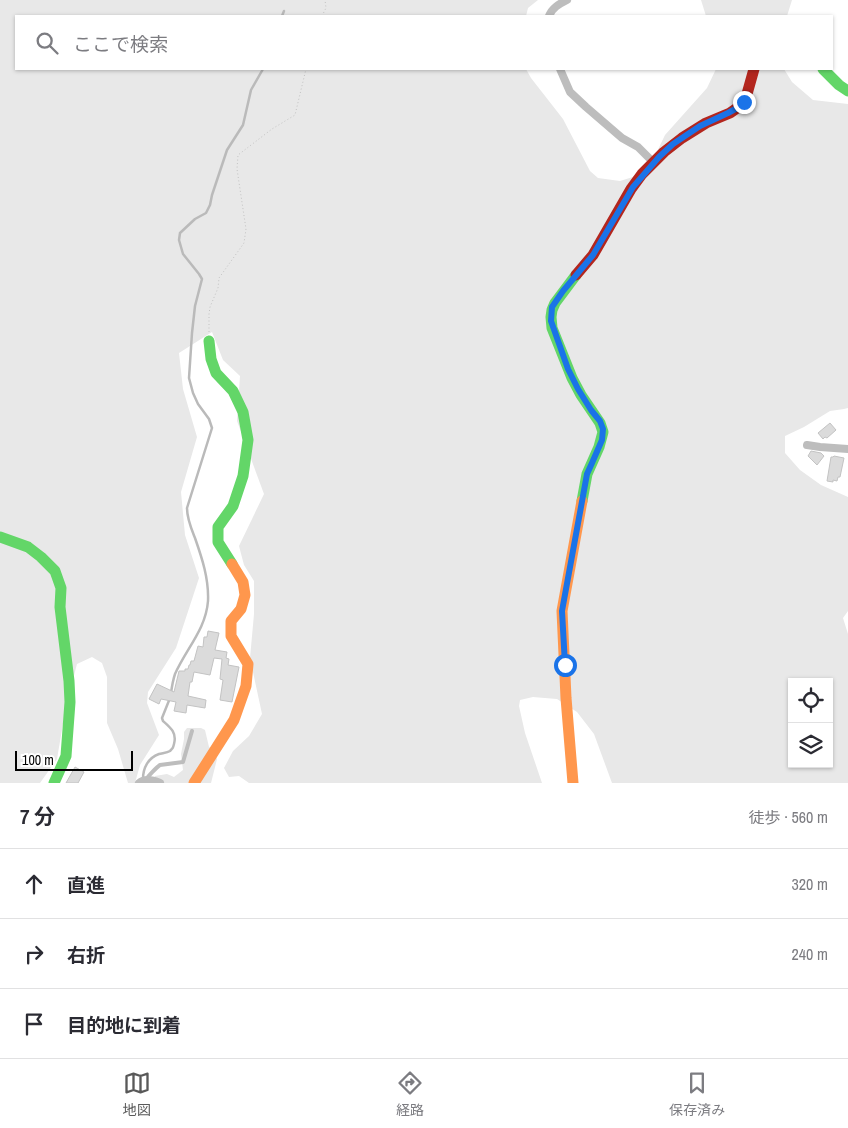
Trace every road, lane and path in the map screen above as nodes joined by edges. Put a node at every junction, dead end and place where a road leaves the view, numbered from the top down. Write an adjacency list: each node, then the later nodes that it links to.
1 (325, 0): 3 (path)
2 (567, 0): 4 (street)
3 (322, 15)
4 (549, 15)
5 (306, 70): 11 (path)
6 (560, 70): 10 (street)
7 (754, 70): 10 (street)
8 (824, 70): 9 (street)
9 (848, 91)
10 (654, 163): 20 (street)
11 (209, 341): 19 (street)
12 (807, 445): 13 (street)
13 (848, 449)
14 (0, 536): 17 (street)
15 (192, 731): 16 (lane)
16 (143, 781): 18 (street)
17 (54, 783)
18 (160, 783)
19 (194, 783)
20 (573, 783)

